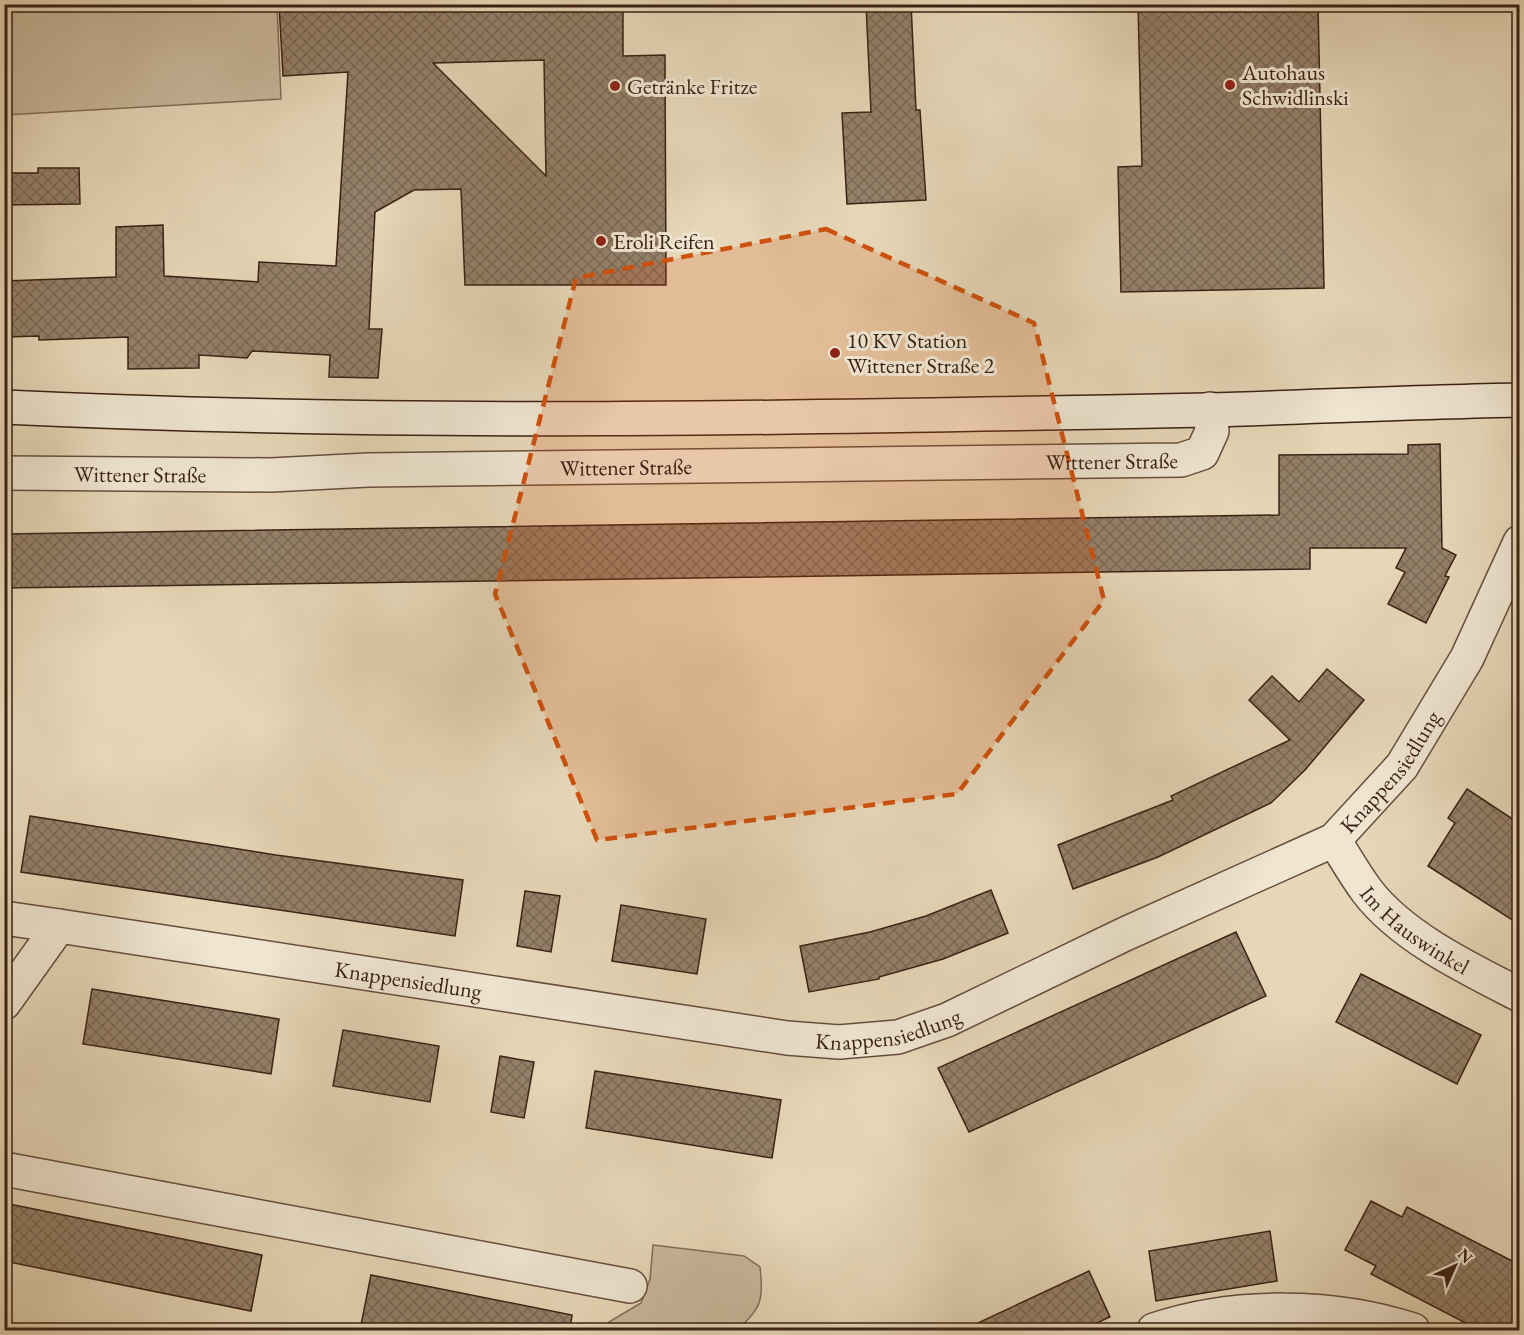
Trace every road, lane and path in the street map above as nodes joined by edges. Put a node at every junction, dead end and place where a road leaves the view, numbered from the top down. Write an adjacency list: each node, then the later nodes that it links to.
1 (1520, 400): 3 (street, Wittener Straße)
2 (4, 408): 3 (street, Wittener Straße)
3 (1210, 410): 4 (street, Wittener Straße)
4 (4, 473)
5 (1520, 542): 6 (street, Knappensiedlung)
6 (1334, 840): 8 (street, Knappensiedlung); 9 (street, Im Hauswinkel)
7 (4, 918): 8 (street, Knappensiedlung)
8 (59, 926): 10 (street)
9 (1520, 995)
10 (4, 1003)
11 (4, 1169): 12 (street)
12 (630, 1286)
13 (1155, 1330): 14 (street)
14 (1413, 1330)

